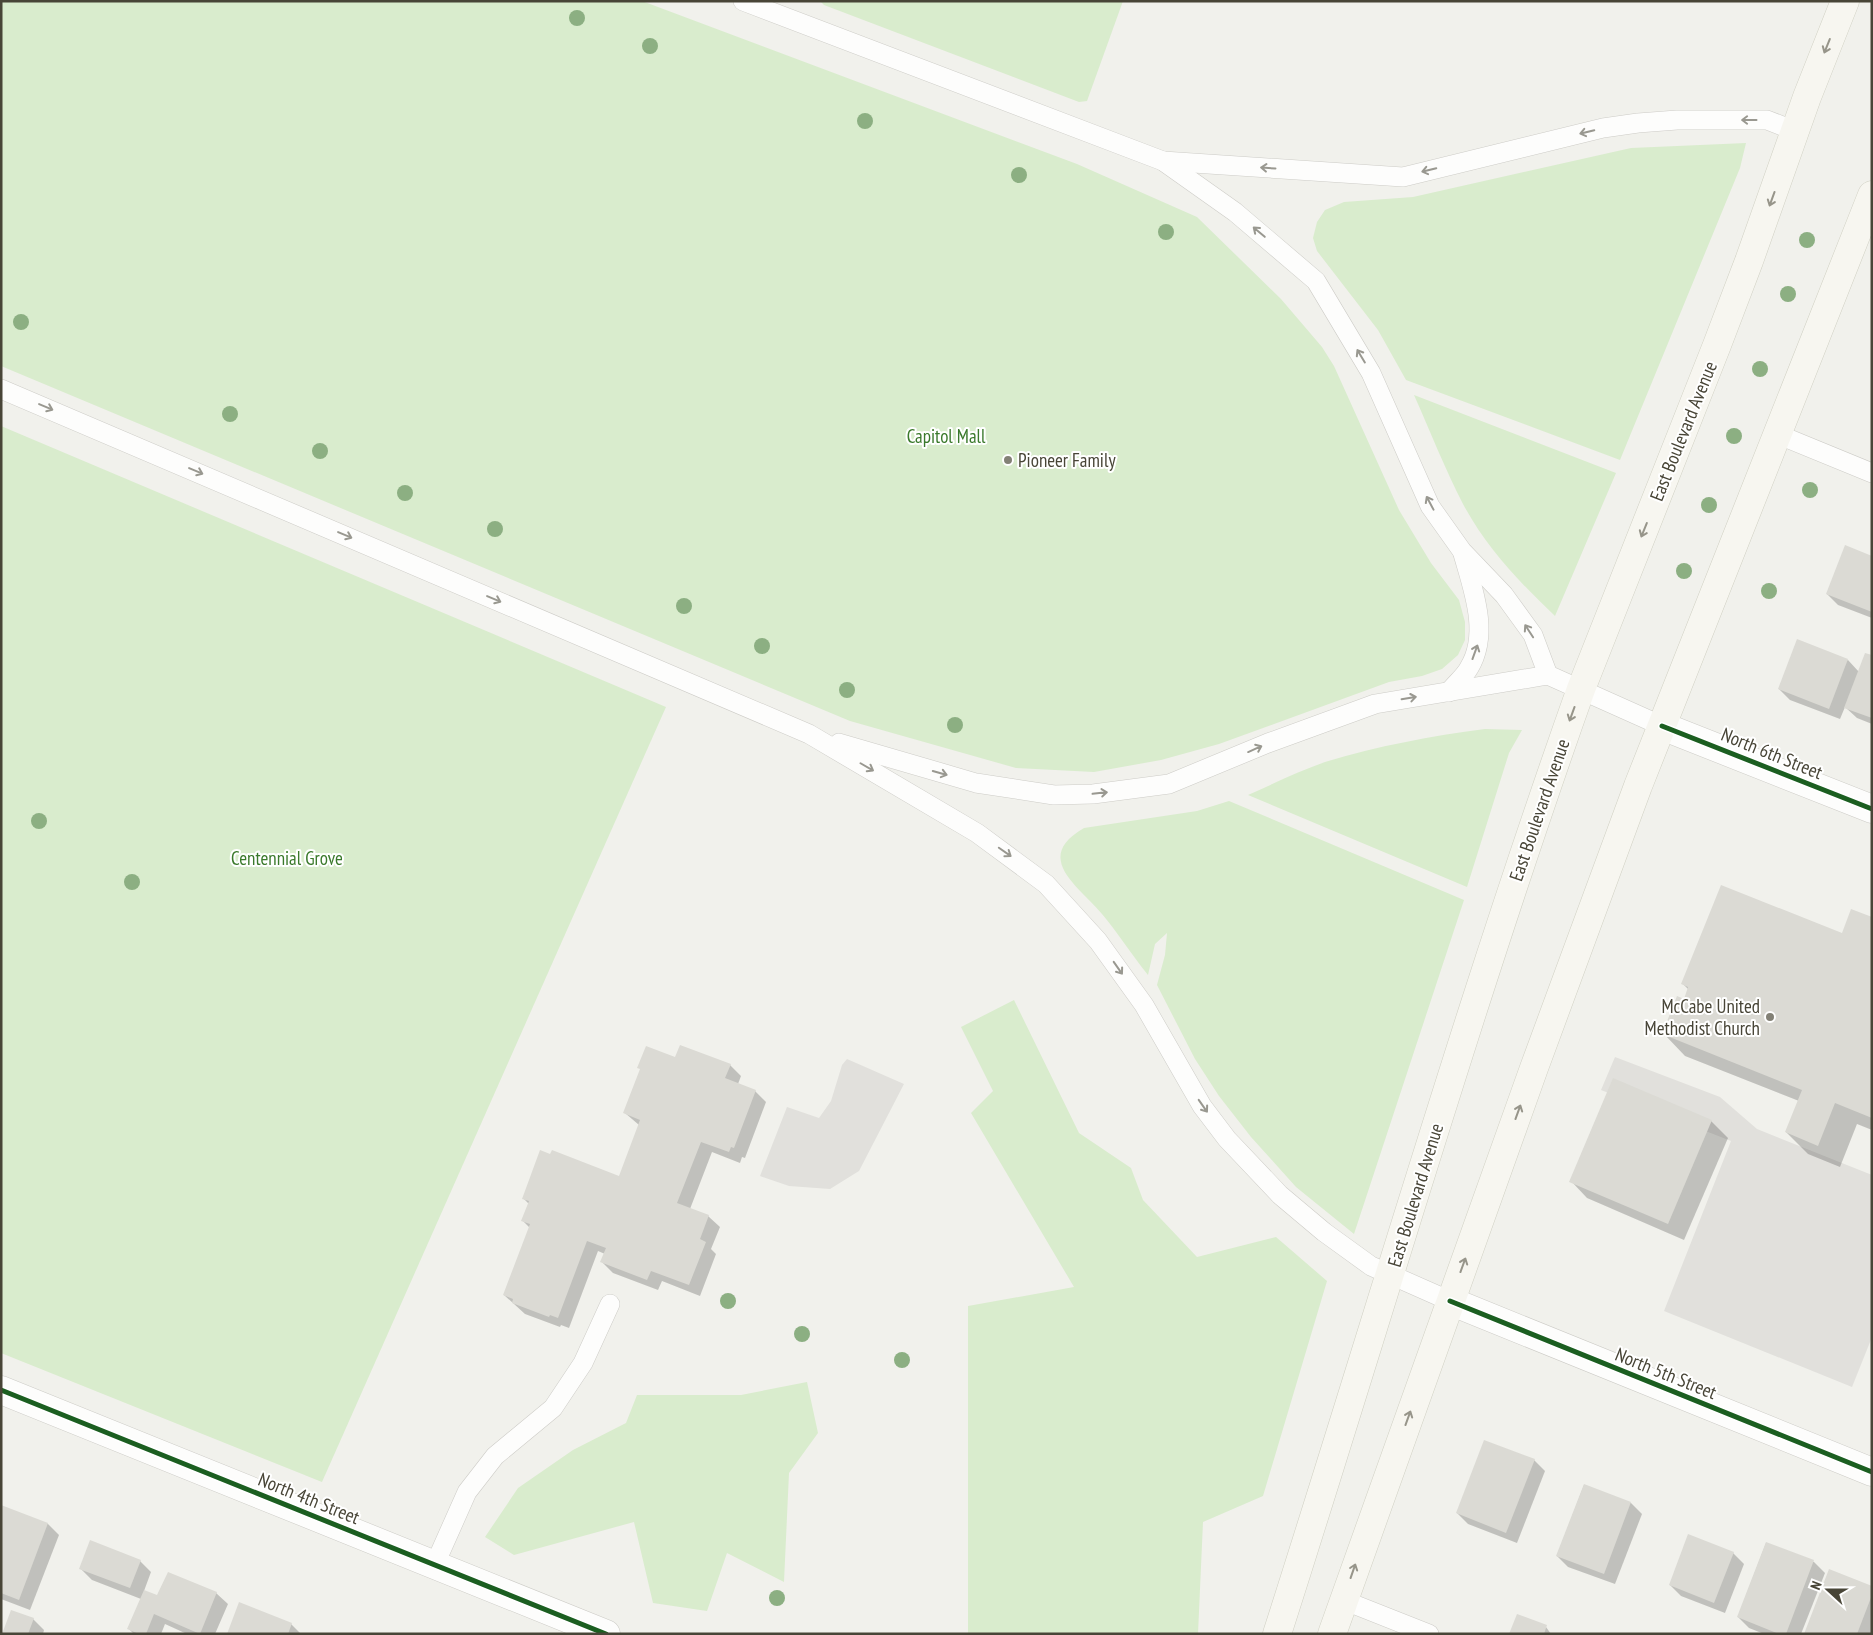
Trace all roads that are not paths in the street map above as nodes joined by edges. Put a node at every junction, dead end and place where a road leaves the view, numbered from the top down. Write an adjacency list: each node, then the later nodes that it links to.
1 (743, 1): 3 (lane)
2 (1845, 1): 4 (main road, East Boulevard Avenue, one-way to 4)
3 (774, 7): 5 (lane)
4 (1795, 131): 5 (lane, one-way to 5); 12 (main road, East Boulevard Avenue, one-way to 12)
5 (1163, 161): 10 (lane, one-way to 5)
6 (1872, 195): 8 (main road)
7 (1, 388): 15 (lane, one-way to 15)
8 (1777, 434): 9 (lane); 14 (main road)
9 (1872, 473)
10 (1462, 551): 11 (lane, one-way to 10); 13 (lane, one-way to 10)
11 (1548, 675): 12 (lane); 13 (lane)
12 (1581, 689): 14 (lane); 17 (main road, East Boulevard Avenue, one-way to 17)
13 (1449, 692): 15 (lane, one-way to 13)
14 (1662, 726): 16 (street, North 6th Street); 18 (main road, one-way to 14)
15 (809, 734): 17 (lane, one-way to 17)
16 (1872, 809)
17 (1390, 1275): 18 (lane); 25 (main road, East Boulevard Avenue)
18 (1450, 1301): 21 (street, North 5th Street); 23 (main road, one-way to 18)
19 (610, 1304): 22 (lane)
20 (1, 1390): 22 (street, North 4th Street)
21 (1872, 1472)
22 (435, 1564): 24 (street, North 4th Street)
23 (1343, 1600): 26 (main road); 27 (lane)
24 (606, 1634)
25 (1277, 1634)
26 (1332, 1634)
27 (1429, 1634)

